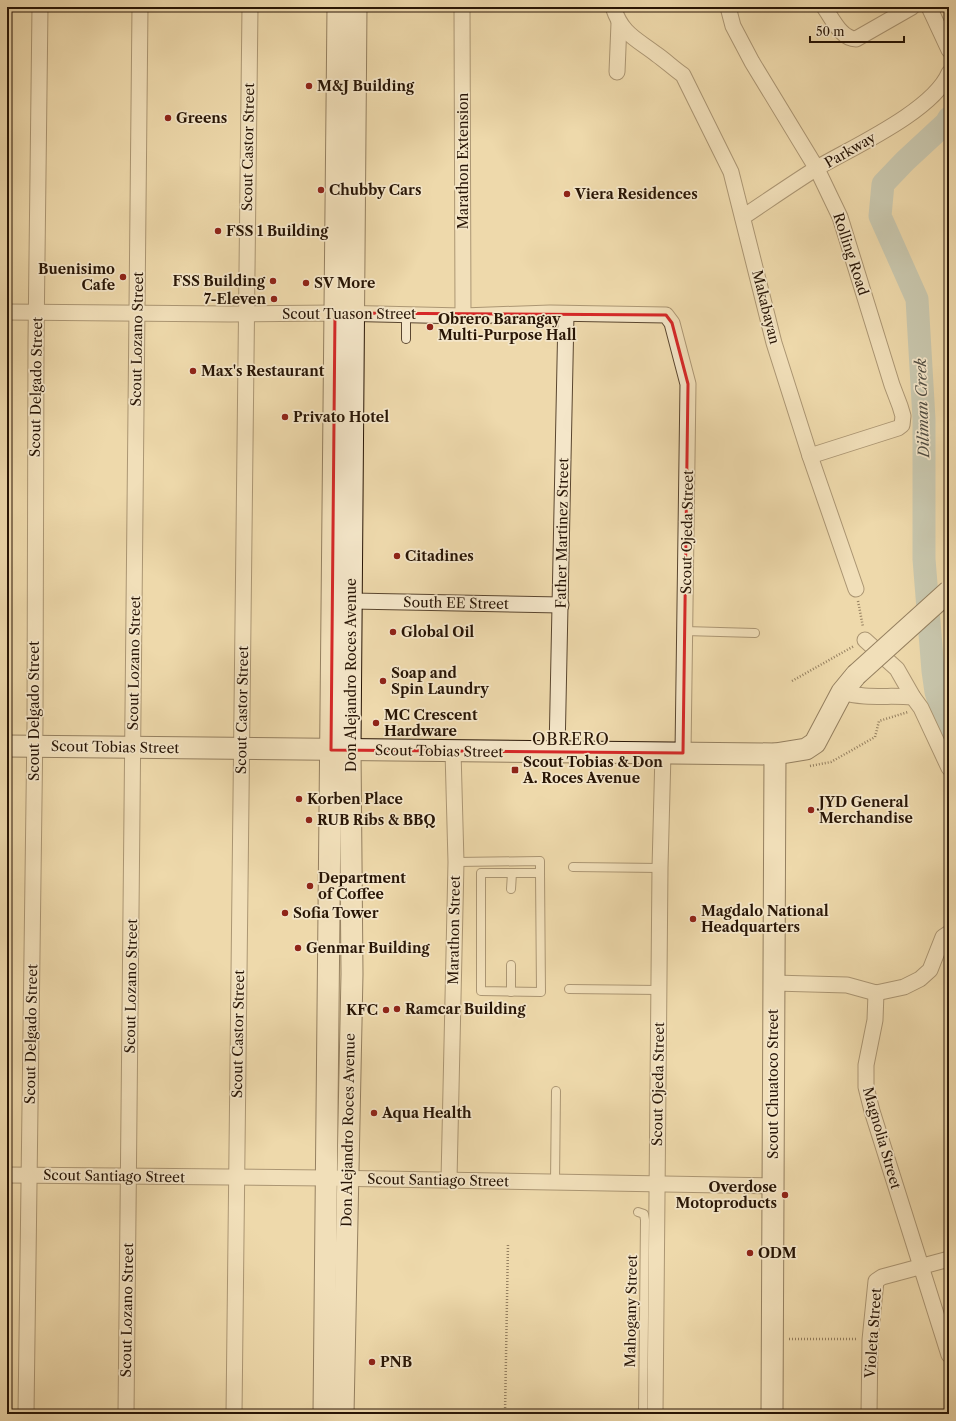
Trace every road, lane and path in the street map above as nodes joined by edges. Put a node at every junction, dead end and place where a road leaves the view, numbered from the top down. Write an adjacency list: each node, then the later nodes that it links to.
1 (40, 7): 20 (street, Scout Delgado Street)
2 (140, 7): 21 (street, Scout Lozano Street)
3 (250, 7): 23 (street, Scout Castor Street)
4 (338, 7): 16 (main road, Don Alejandro Roces Avenue)
5 (356, 7): 16 (main road, Don Alejandro Roces Avenue)
6 (462, 7): 27 (street, Marathon Extension)
7 (613, 7): 12 (street, Makabayan)
8 (728, 7): 17 (street, Rolling Road)
9 (824, 7): 10 (street)
10 (912, 7)
11 (929, 7): 13 (street)
12 (619, 23): 14 (street); 18 (street, Makabayan)
13 (949, 50)
14 (618, 72)
15 (949, 73): 17 (street, Parkway)
16 (346, 167): 22 (main road, Don Alejandro Roces Avenue)
17 (817, 168): 18 (street, Parkway); 29 (street, Rolling Road)
18 (743, 218): 29 (street, Makabayan)
19 (7, 312): 20 (street, Scout Tuason Street)
20 (37, 312): 21 (street, Scout Tuason Street); 42 (street, Scout Delgado Street)
21 (137, 313): 23 (street, Scout Tuason Street); 43 (street, Scout Lozano Street)
22 (344, 313): 23 (street, Scout Tuason Street); 24 (street, Scout Tuason Street); 32 (main road, Don Alejandro Roces Avenue); 45 (main road, Don Alejandro Roces Avenue)
23 (246, 314): 44 (street, Scout Castor Street)
24 (406, 314): 27 (street, Scout Tuason Street); 28 (lane)
25 (566, 314): 26 (street, Scout Tuason Street); 27 (street, Scout Tuason Street); 33 (street, Father Martinez Street)
26 (666, 315): 34 (street, Scout Ojeda Street)
27 (463, 316)
28 (406, 339)
29 (810, 456): 30 (street, Makabayan)
30 (856, 589): 36 (path)
31 (949, 591): 38 (main road, Scout Tobias Street, bridge)
32 (352, 601): 33 (street, South EE Street); 45 (main road, Don Alejandro Roces Avenue)
33 (561, 605): 47 (street, Father Martinez Street)
34 (685, 631): 35 (lane); 48 (street, Scout Ojeda Street)
35 (755, 633)
36 (865, 640): 37 (path); 39 (street)
37 (792, 681)
38 (842, 692): 39 (street); 49 (main road, Scout Tobias Street)
39 (913, 697): 51 (street)
40 (895, 717): 50 (path)
41 (7, 746): 42 (main road, Scout Tobias Street)
42 (34, 746): 43 (main road, Scout Tobias Street); 67 (street, Scout Delgado Street)
43 (133, 747): 44 (main road, Scout Tobias Street); 68 (street, Scout Lozano Street)
44 (241, 749): 45 (main road, Scout Tobias Street); 69 (street, Scout Castor Street)
45 (340, 750): 46 (main road, Scout Tobias Street); 70 (main road, Don Alejandro Roces Avenue)
46 (453, 751): 47 (main road, Scout Tobias Street); 52 (street, Marathon Street)
47 (558, 752): 48 (main road, Scout Tobias Street)
48 (673, 753): 49 (main road, Scout Tobias Street); 54 (street, Scout Ojeda Street)
49 (775, 754): 60 (main road, Scout Chuatoco Street)
50 (804, 767)
51 (949, 768)
52 (456, 862): 56 (lane); 71 (street, Marathon Street)
53 (573, 867): 54 (lane)
54 (660, 868): 62 (street, Scout Ojeda Street)
55 (512, 873): 56 (lane); 57 (lane); 63 (lane)
56 (540, 873): 63 (lane)
57 (511, 889)
58 (949, 933): 64 (street)
59 (511, 965): 63 (lane)
60 (774, 983): 64 (street); 74 (main road, Scout Chuatoco Street)
61 (569, 989): 62 (lane)
62 (659, 990): 73 (street, Scout Ojeda Street)
63 (511, 992)
64 (876, 992): 78 (street, Magnolia Street)
65 (556, 1091): 72 (lane)
66 (7, 1174): 67 (street, Scout Santiago Street)
67 (29, 1175): 68 (street, Scout Santiago Street); 82 (street, Scout Delgado Street)
68 (129, 1176): 69 (street, Scout Santiago Street); 83 (street, Scout Lozano Street)
69 (236, 1177): 70 (street, Scout Santiago Street); 84 (street, Scout Castor Street)
70 (337, 1178): 71 (street, Scout Santiago Street); 85 (main road, Don Alejandro Roces Avenue); 86 (main road, Don Alejandro Roces Avenue)
71 (449, 1180): 72 (street, Scout Santiago Street)
72 (555, 1182): 73 (street, Scout Santiago Street)
73 (657, 1184): 74 (street, Scout Santiago Street); 89 (street, Scout Ojeda Street)
74 (773, 1186): 79 (main road, Scout Chuatoco Street)
75 (638, 1212): 88 (lane, Mahogany Street)
76 (508, 1243): 87 (path)
77 (949, 1259): 78 (street, Violeta Street)
78 (921, 1267): 80 (street, Violeta Street); 81 (street, Magnolia Street)
79 (773, 1339): 80 (path); 90 (main road, Scout Chuatoco Street)
80 (870, 1340): 91 (street, Violeta Street)
81 (949, 1355)
82 (26, 1414)
83 (126, 1414)
84 (234, 1414)
85 (324, 1414)
86 (343, 1414)
87 (505, 1414)
88 (643, 1414)
89 (655, 1414)
90 (772, 1414)
91 (869, 1414)

